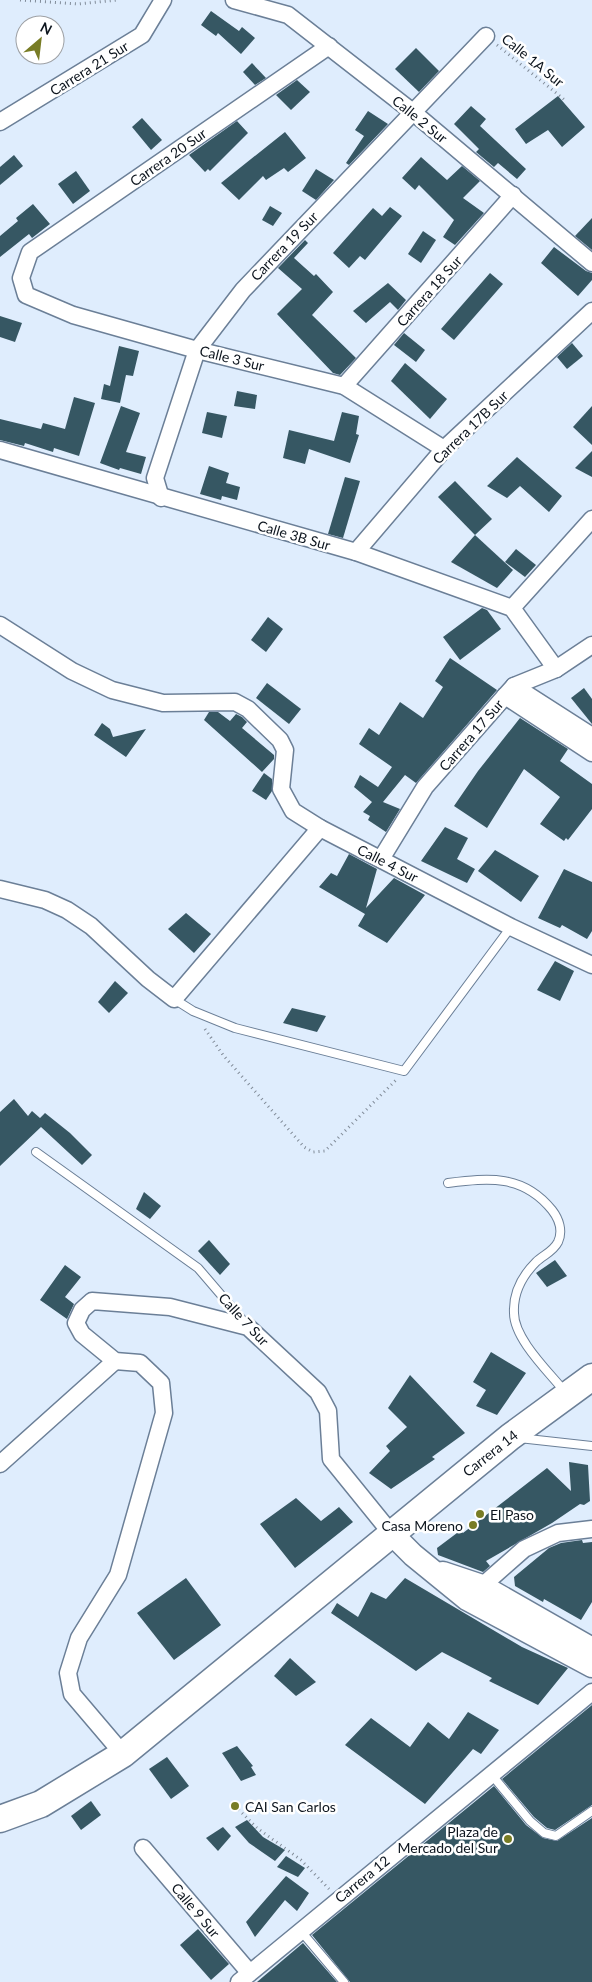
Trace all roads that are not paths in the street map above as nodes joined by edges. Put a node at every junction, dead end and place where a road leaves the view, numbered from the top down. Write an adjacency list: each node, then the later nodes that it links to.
1 (163, 0): 6 (street, Carrera 21 Sur)
2 (234, 0): 4 (street, Calle 2 Sur)
3 (486, 36): 5 (street, Carrera 19 Sur)
4 (329, 46): 5 (street, Calle 2 Sur); 9 (street, Carrera 20 Sur)
5 (414, 113): 7 (street, Calle 2 Sur); 11 (street, Carrera 19 Sur)
6 (0, 122)
7 (513, 195): 8 (street, Calle 2 Sur); 12 (street, Carrera 18 Sur)
8 (592, 263)
9 (20, 278): 11 (street, Calle 3 Sur)
10 (592, 310): 13 (street, Carrera 17B Sur)
11 (198, 350): 12 (street, Calle 3 Sur); 15 (street, Carrera 19 Sur)
12 (344, 386): 13 (street, Calle 3 Sur)
13 (444, 449): 17 (street, Carrera 17B Sur)
14 (0, 450): 15 (street, Calle 3B Sur)
15 (161, 498): 17 (street, Calle 3B Sur)
16 (592, 519): 18 (street)
17 (356, 552): 18 (street, Calle 3B Sur)
18 (512, 608): 21 (street)
19 (0, 626): 25 (street, Calle 4 Sur)
20 (592, 645): 21 (street, Carrera 17 Sur)
21 (556, 669): 22 (street, Carrera 17 Sur)
22 (509, 691): 23 (street); 24 (street); 26 (street, Carrera 17 Sur)
23 (592, 736)
24 (592, 753)
25 (320, 828): 26 (street, Calle 4 Sur); 30 (street)
26 (381, 860): 28 (street, Calle 4 Sur)
27 (0, 889): 30 (street)
28 (511, 927): 29 (street, Calle 4 Sur); 30 (lane)
29 (589, 958)
30 (174, 1000)
31 (36, 1152): 33 (lane, Calle 7 Sur)
32 (448, 1183): 36 (lane)
33 (248, 1327): 34 (street); 41 (street, Calle 7 Sur)
34 (115, 1361): 39 (street); 47 (street)
35 (592, 1377): 36 (main road, Carrera 14)
36 (568, 1395): 37 (main road, Carrera 14)
37 (510, 1437): 38 (lane); 41 (main road, Carrera 14)
38 (592, 1446)
39 (0, 1464)
40 (592, 1529): 43 (street)
41 (391, 1533): 42 (main road); 47 (main road, Carrera 14)
42 (433, 1570): 43 (main road); 45 (main road)
43 (482, 1586): 44 (main road)
44 (592, 1649)
45 (592, 1666)
46 (592, 1692): 48 (street, Carrera 12)
47 (123, 1754): 50 (main road, Carrera 14)
48 (491, 1774): 49 (lane); 52 (street, Carrera 12)
49 (592, 1811)
50 (0, 1819)
51 (143, 1848): 53 (street, Calle 9 Sur)
52 (300, 1930): 53 (street, Carrera 12); 54 (lane)
53 (244, 1977)
54 (344, 1982)

